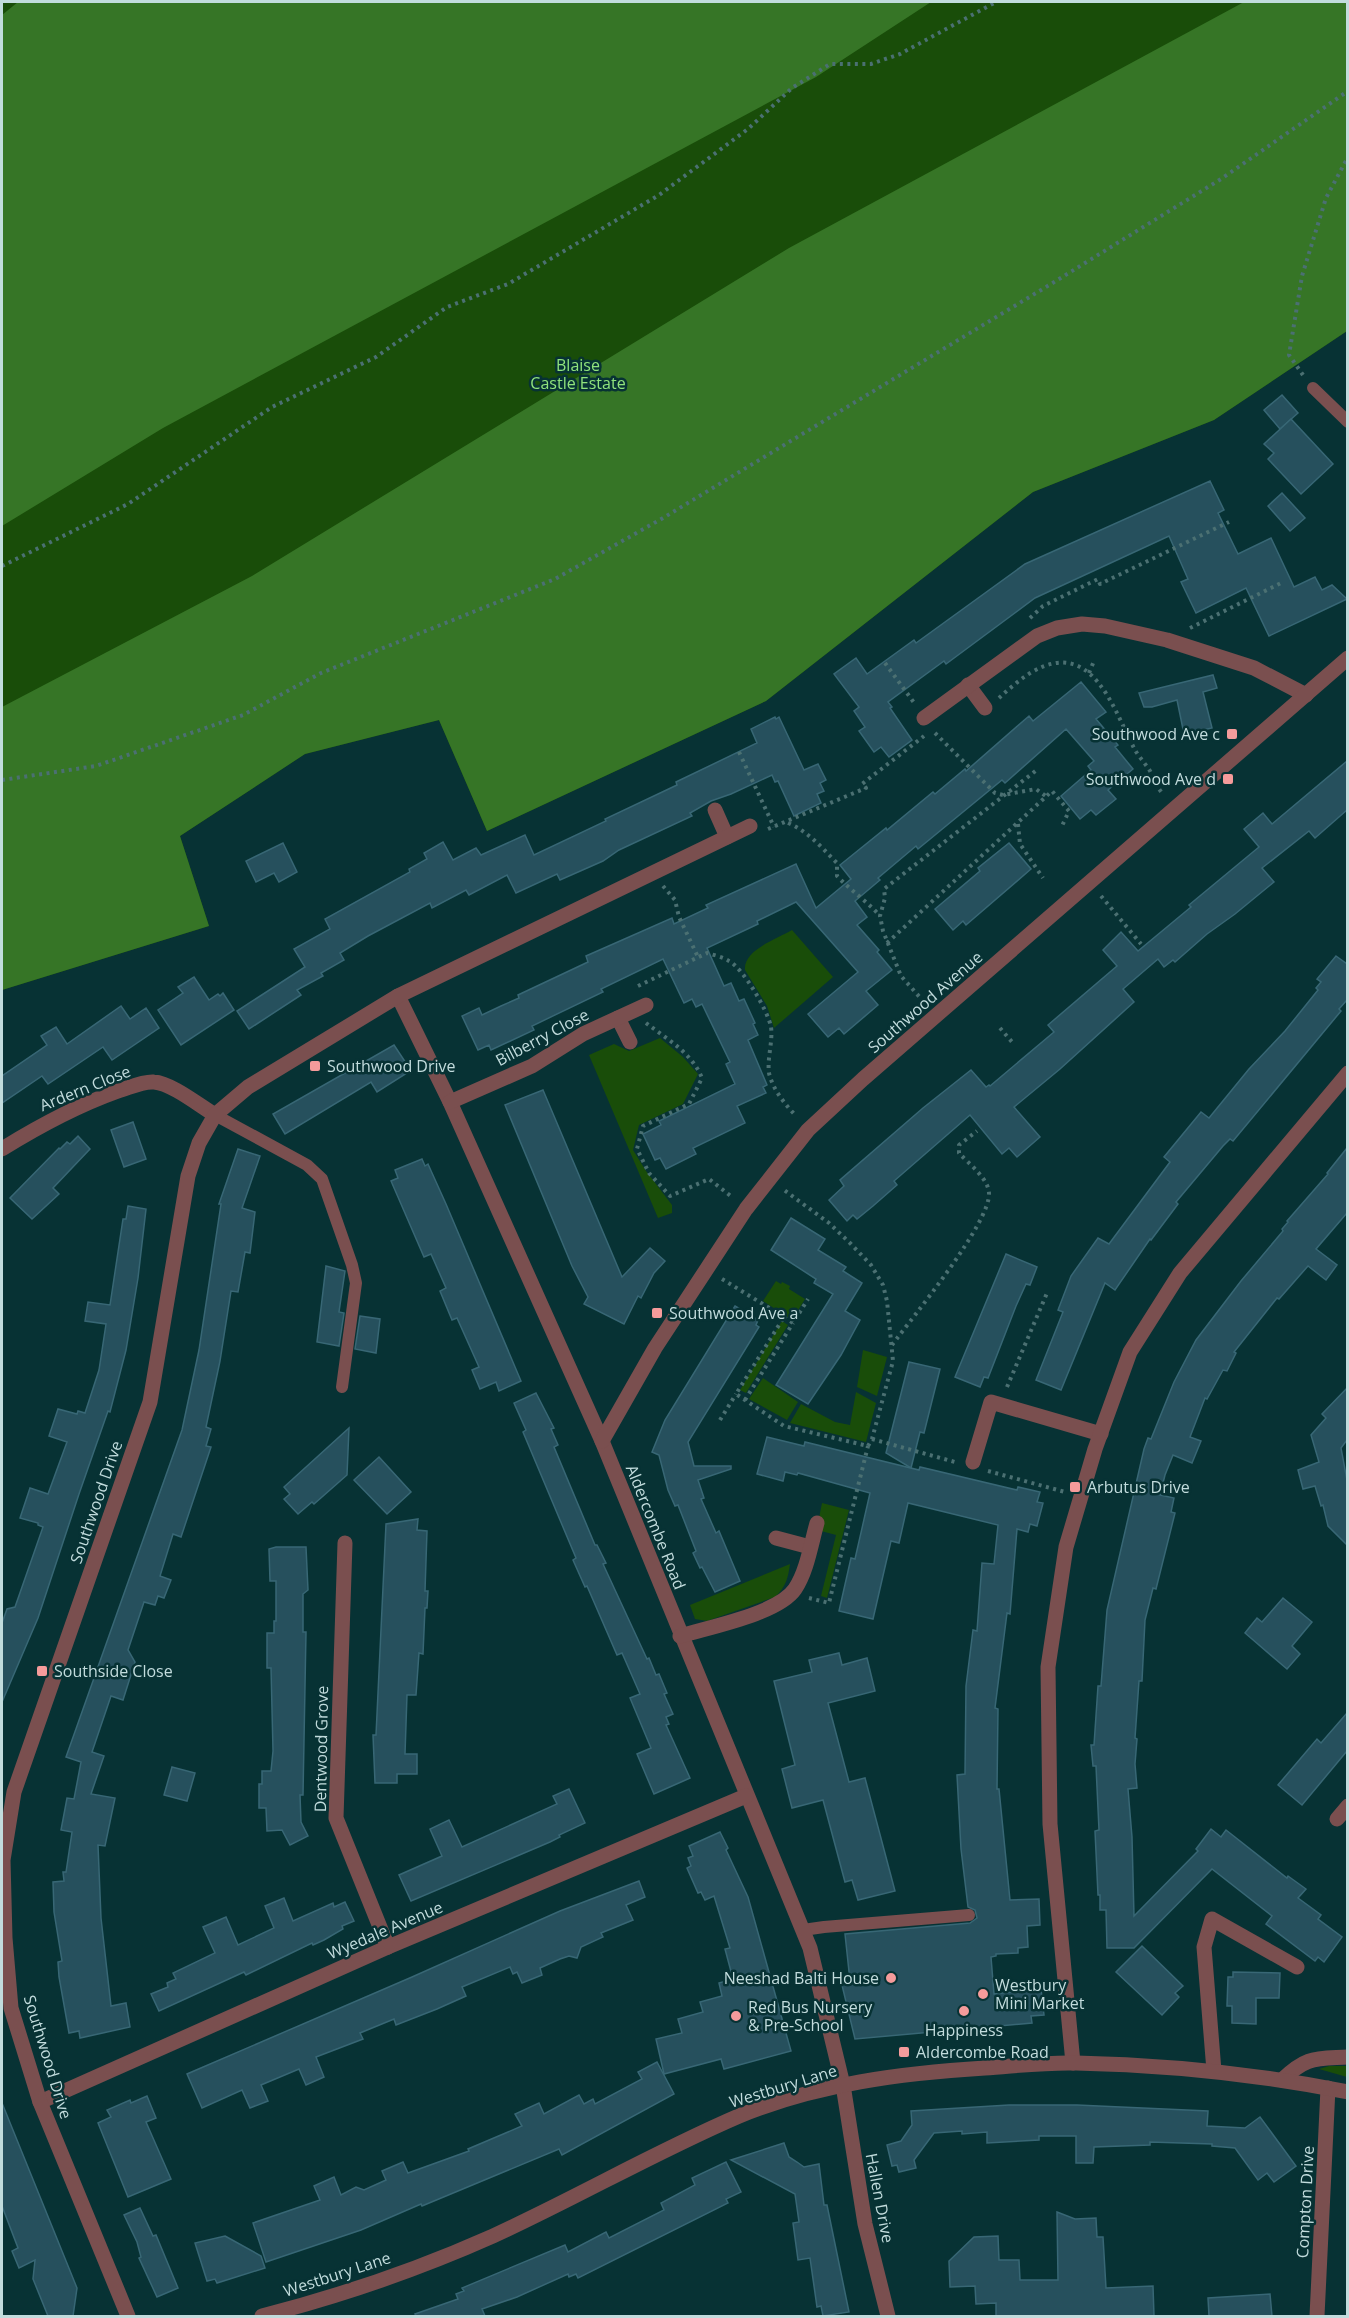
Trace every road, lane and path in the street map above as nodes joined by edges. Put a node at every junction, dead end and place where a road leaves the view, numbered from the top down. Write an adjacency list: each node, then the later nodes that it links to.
1 (996, 2): 7 (path)
2 (1347, 92): 21 (path)
3 (1347, 157): 4 (path)
4 (1313, 388): 5 (lane)
5 (1347, 422)
6 (1229, 522): 9 (path)
7 (2, 566)
8 (1281, 583): 10 (path)
9 (1026, 621)
10 (1167, 640): 15 (street); 16 (street)
11 (1347, 658): 16 (street, Southwood Avenue)
12 (1094, 661): 14 (path)
13 (885, 663): 18 (path)
14 (1089, 673): 17 (path); 24 (path)
15 (968, 685): 17 (street); 18 (street)
16 (1306, 695): 24 (street, Southwood Avenue)
17 (985, 708)
18 (924, 718)
19 (739, 752): 29 (path)
20 (1038, 769): 22 (path)
21 (2, 780)
22 (1003, 795): 23 (path); 26 (path); 35 (path)
23 (1047, 797): 27 (path); 30 (path)
24 (1176, 809): 34 (street, Southwood Avenue)
25 (715, 810): 31 (street)
26 (787, 823): 29 (path); 35 (path)
27 (1018, 823): 33 (path); 36 (path)
28 (750, 826): 29 (path); 31 (street, Southwood Drive)
29 (774, 827)
30 (1061, 828)
31 (727, 837): 32 (street, Southwood Drive)
32 (652, 873): 38 (path); 40 (street, Southwood Drive)
33 (1043, 878)
34 (1090, 884): 37 (path); 43 (street, Southwood Avenue)
35 (880, 916): 36 (path)
36 (887, 943): 43 (path)
37 (1141, 944)
38 (698, 957): 39 (path); 50 (path)
39 (634, 988)
40 (398, 996): 48 (street, Aldercombe Road); 49 (street, Southwood Drive)
41 (646, 1005): 42 (street, Bilberry Close)
42 (625, 1015): 45 (street); 48 (street, Bilberry Close); 54 (path)
43 (936, 1016): 50 (street, Southwood Avenue)
44 (1000, 1028): 46 (path)
45 (630, 1042)
46 (1012, 1042)
47 (1347, 1073): 66 (street)
48 (450, 1102): 67 (street, Aldercombe Road)
49 (215, 1115): 52 (street, Ardern Close); 61 (lane); 76 (street, Southwood Drive)
50 (808, 1130): 54 (street, Southwood Avenue)
51 (977, 1131): 60 (path)
52 (2, 1149)
53 (801, 1202): 60 (path)
54 (746, 1209): 55 (street, Southwood Avenue)
55 (707, 1270): 58 (path); 67 (street, Southwood Avenue)
56 (1047, 1293): 64 (path)
57 (808, 1299): 59 (path)
58 (784, 1317): 59 (path); 62 (path)
59 (793, 1323): 63 (path)
60 (892, 1345): 68 (path)
61 (342, 1387)
62 (736, 1394): 63 (path); 65 (path)
63 (745, 1400): 68 (path)
64 (1000, 1404): 66 (street); 69 (street)
65 (720, 1420)
66 (1101, 1434): 85 (street)
67 (602, 1441): 75 (street, Aldercombe Road)
68 (868, 1446): 74 (path)
69 (973, 1462)
70 (817, 1523): 73 (street)
71 (777, 1538): 73 (street)
72 (345, 1543): 82 (street, Dentwood Grove)
73 (810, 1547): 74 (street)
74 (790, 1594): 75 (street)
75 (680, 1636): 77 (street, Aldercombe Road)
76 (8, 1789): 91 (street, Southwood Drive)
77 (746, 1796): 81 (street, Aldercombe Road); 82 (street, Wyedale Avenue)
78 (1347, 1806): 79 (street)
79 (1336, 1819)
80 (969, 1915): 81 (lane)
81 (803, 1930): 88 (street, Aldercombe Road)
82 (388, 1947): 91 (street, Wyedale Avenue)
83 (1297, 1967): 86 (street)
84 (1347, 2057): 87 (street)
85 (1073, 2063): 86 (street, Westbury Lane); 88 (street, Westbury Lane)
86 (1214, 2071): 87 (street, Westbury Lane)
87 (1282, 2080): 89 (street, Westbury Lane)
88 (843, 2085): 93 (street, Westbury Lane); 94 (street, Hallen Drive)
89 (1328, 2088): 90 (street, Westbury Lane); 95 (street, Compton Drive)
90 (1347, 2092)
91 (40, 2102): 92 (street, Southwood Drive)
92 (128, 2316)
93 (262, 2316)
94 (888, 2316)
95 (1317, 2316)

